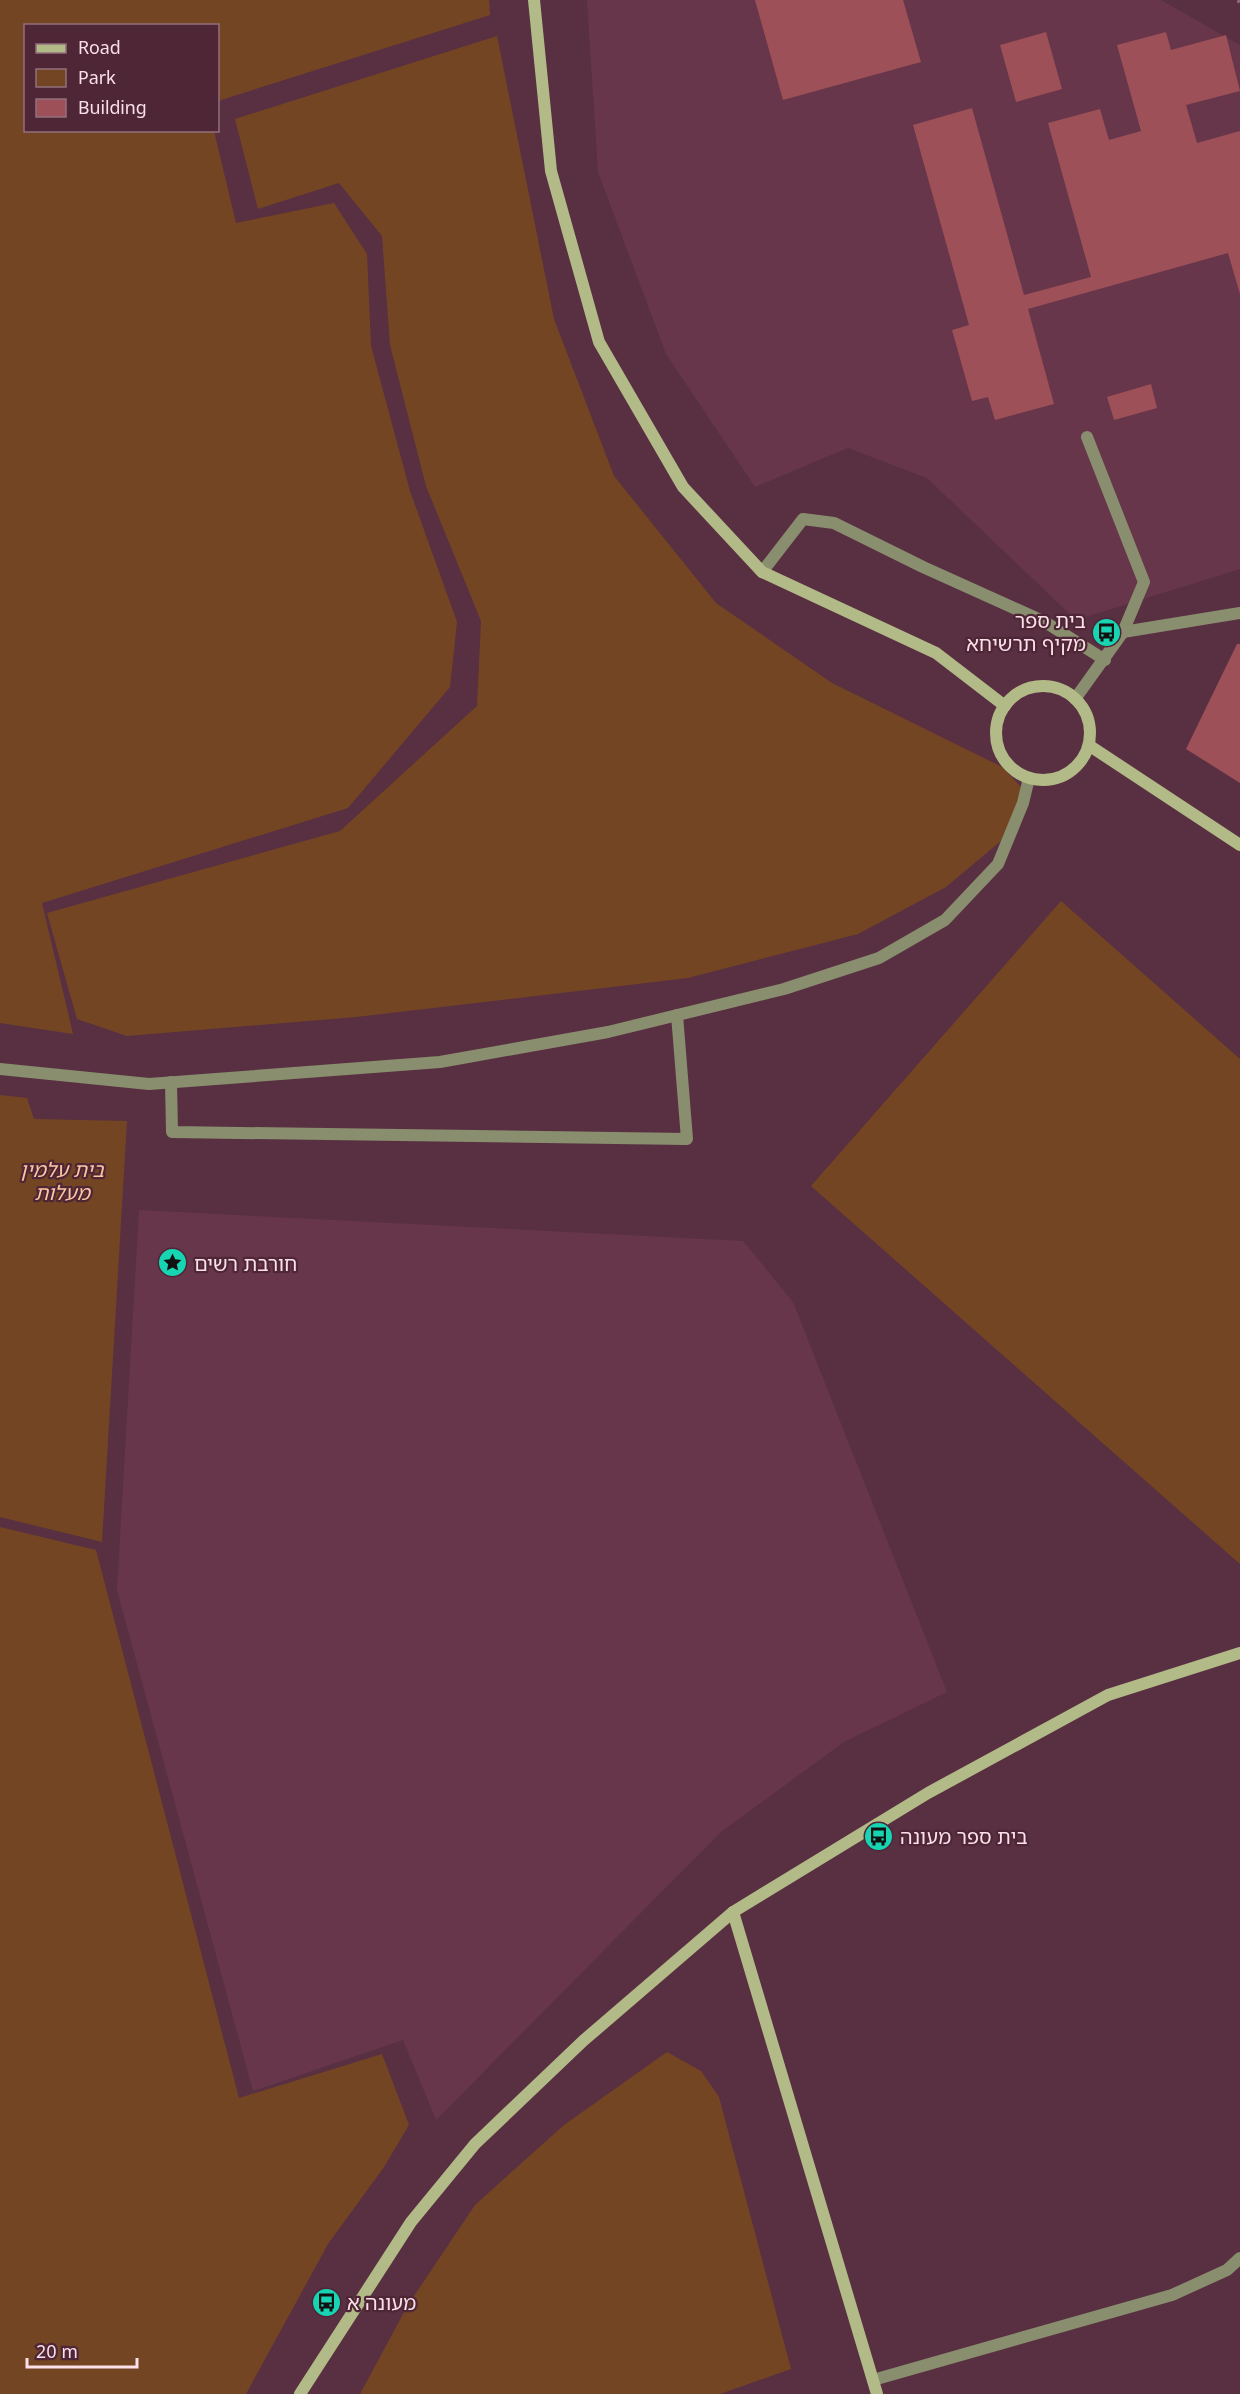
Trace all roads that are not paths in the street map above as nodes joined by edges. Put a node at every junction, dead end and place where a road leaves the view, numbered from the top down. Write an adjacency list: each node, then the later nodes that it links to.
1 (534, 0): 3 (main road)
2 (1087, 437): 5 (street)
3 (762, 572): 6 (street); 8 (main road)
4 (1240, 613): 5 (street)
5 (1123, 632): 6 (street)
6 (1105, 660): 7 (street)
7 (1075, 699): 8 (main road); 9 (main road)
8 (1005, 706): 10 (main road)
9 (1090, 746): 10 (main road); 11 (main road)
10 (1029, 778): 12 (street)
11 (1240, 845)
12 (677, 1015): 14 (street); 14 (street)
13 (0, 1069): 14 (street)
14 (171, 1082)
15 (1240, 1653): 16 (main road)
16 (733, 1912): 18 (main road); 19 (main road)
17 (1240, 2258): 18 (street)
18 (873, 2380): 20 (main road)
19 (300, 2394)
20 (877, 2394)

